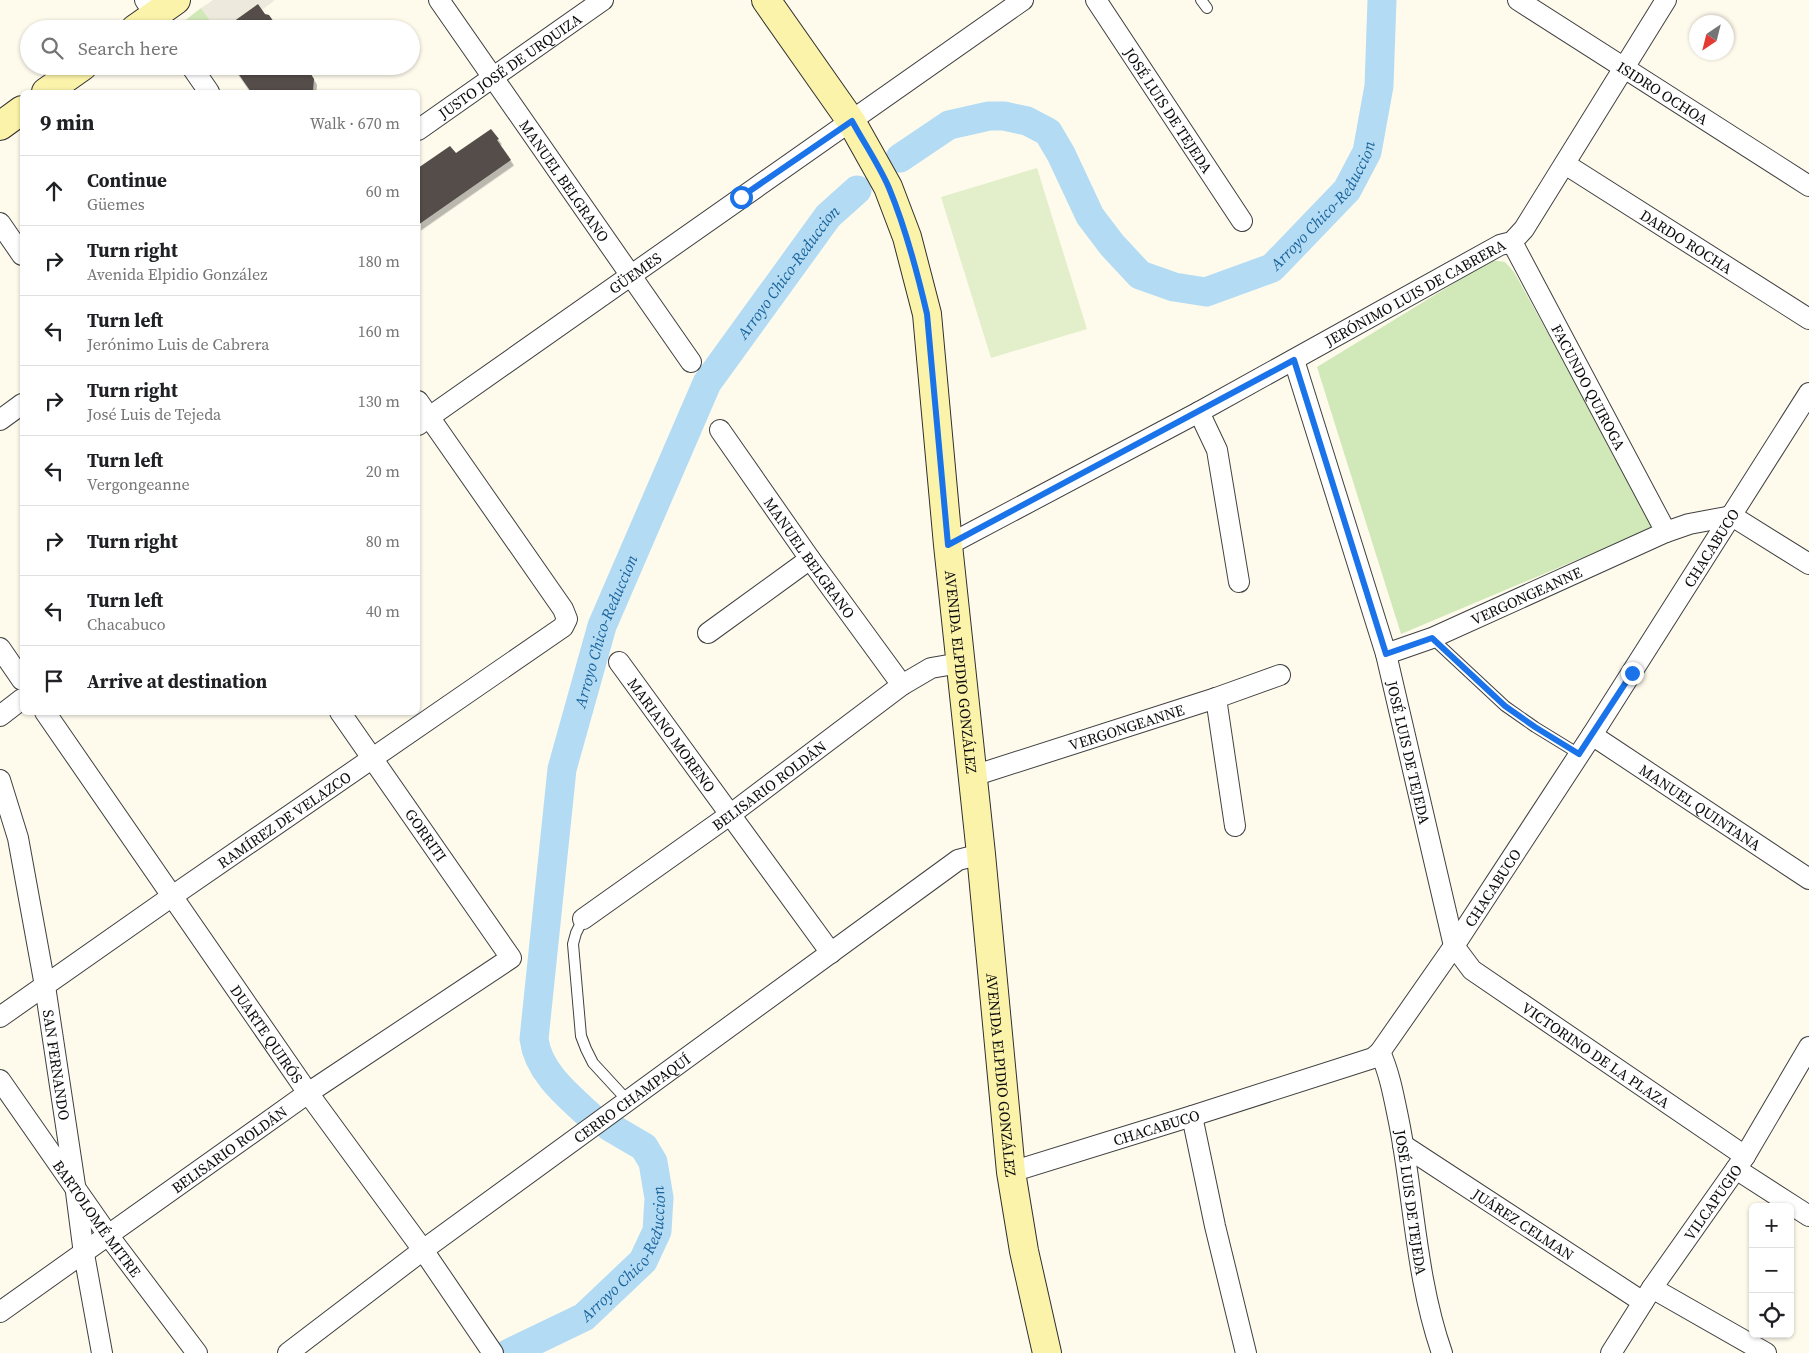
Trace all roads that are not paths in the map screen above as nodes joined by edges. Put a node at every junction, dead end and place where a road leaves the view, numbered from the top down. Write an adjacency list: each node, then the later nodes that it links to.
1 (439, 0): 11 (street, MANUEL BELGRANO)
2 (603, 0): 11 (street, JUSTO JOSÉ DE URQUIZA)
3 (766, 0): 15 (main road, AVENIDA ELPIDIO GONZÁLEZ)
4 (1023, 0): 15 (street, GÜEMES)
5 (1096, 0): 20 (street, JOSÉ LUIS DE TEJEDA)
6 (1518, 0): 8 (street, ISIDRO OCHOA)
7 (1666, 0): 8 (street, JERÓNIMO LUIS DE CABRERA)
8 (1624, 67): 18 (street, JERÓNIMO LUIS DE CABRERA); 19 (street, ISIDRO OCHOA)
9 (70, 75): 12 (main road)
10 (197, 75): 13 (street)
11 (494, 77): 17 (street, JUSTO JOSÉ DE URQUIZA); 24 (street, MANUEL BELGRANO)
12 (49, 90)
13 (208, 90)
14 (20, 111): 16 (main road)
15 (852, 121): 24 (street, GÜEMES); 36 (main road, AVENIDA ELPIDIO GONZÁLEZ)
16 (0, 126)
17 (420, 129)
18 (1565, 164): 22 (street, JERÓNIMO LUIS DE CABRERA); 25 (street, DARDO ROCHA)
19 (1809, 186)
20 (1242, 221)
21 (0, 223): 23 (street)
22 (1512, 242): 26 (street, JERÓNIMO LUIS DE CABRERA); 35 (street, FACUNDO QUIROGA)
23 (20, 252)
24 (631, 274): 27 (street, MANUEL BELGRANO); 31 (street, GÜEMES)
25 (1809, 319)
26 (1294, 360): 30 (street, JERÓNIMO LUIS DE CABRERA); 43 (street, JOSÉ LUIS DE TEJEDA)
27 (691, 362)
28 (1809, 393): 34 (street, CHACABUCO)
29 (20, 405): 32 (street)
30 (1199, 412): 36 (street, JERÓNIMO LUIS DE CABRERA); 39 (street)
31 (421, 414): 56 (street, RAMÍREZ DE VELAZCO)
32 (0, 420)
33 (720, 430): 37 (street, MANUEL BELGRANO)
34 (1732, 516): 35 (street, VERGONGEANNE); 38 (street); 54 (street, CHACABUCO)
35 (1666, 532): 41 (street, VERGONGEANNE)
36 (948, 545): 45 (main road, AVENIDA ELPIDIO GONZÁLEZ)
37 (810, 559): 40 (street); 48 (street, MANUEL BELGRANO)
38 (1809, 564)
39 (1239, 582)
40 (708, 633)
41 (1432, 638): 43 (street, VERGONGEANNE); 55 (lane)
42 (0, 648): 47 (street)
43 (1386, 654): 65 (street, JOSÉ LUIS DE TEJEDA)
44 (619, 662): 59 (street, MARIANO MORENO)
45 (960, 663): 48 (street, BELISARIO ROLDÁN); 57 (main road, AVENIDA ELPIDIO GONZÁLEZ)
46 (1280, 675): 49 (street, VERGONGEANNE)
47 (20, 677)
48 (902, 685): 59 (street, BELISARIO ROLDÁN)
49 (1216, 698): 57 (street, VERGONGEANNE); 60 (street)
50 (20, 701): 53 (street)
51 (47, 715): 63 (street, DUARTE QUIRÓS)
52 (342, 715): 56 (street, GORRITI)
53 (0, 716)
54 (1592, 735): 55 (street, CHACABUCO); 62 (street, MANUEL QUINTANA)
55 (1579, 754): 65 (street, CHACABUCO)
56 (372, 758): 63 (street, RAMÍREZ DE VELAZCO); 67 (street, GORRITI)
57 (973, 776): 61 (main road, AVENIDA ELPIDIO GONZÁLEZ)
58 (0, 780): 68 (street, SAN FERNANDO)
59 (731, 814): 64 (street, BELISARIO ROLDÁN); 66 (street, MARIANO MORENO)
60 (1234, 826)
61 (981, 854): 66 (street, CERRO CHAMPAQUÍ); 78 (main road, AVENIDA ELPIDIO GONZÁLEZ)
62 (1809, 880)
63 (171, 897): 68 (street, RAMÍREZ DE VELAZCO); 73 (street, DUARTE QUIRÓS)
64 (583, 919): 74 (lane)
65 (1454, 946): 71 (street, CHACABUCO); 77 (street, VICTORINO DE LA PLAZA)
66 (831, 953): 74 (street, CERRO CHAMPAQUÍ)
67 (511, 958): 73 (street, BELISARIO ROLDÁN)
68 (44, 986): 69 (street, RAMÍREZ DE VELAZCO); 79 (street, SAN FERNANDO)
69 (0, 1017)
70 (1809, 1047): 77 (street, VILCAPUGIO)
71 (1380, 1052): 75 (street, CHACABUCO); 76 (street, JOSÉ LUIS DE TEJEDA)
72 (0, 1080): 79 (street, BARTOLOMÉ MITRE)
73 (308, 1093): 81 (street, BELISARIO ROLDÁN); 82 (street, DUARTE QUIRÓS)
74 (628, 1101): 82 (street, CERRO CHAMPAQUÍ)
75 (1192, 1116): 78 (street, CHACABUCO); 91 (street)
76 (1403, 1145): 84 (street, JUÁREZ CELMAN); 92 (street, JOSÉ LUIS DE TEJEDA)
77 (1740, 1162): 80 (street, VICTORINO DE LA PLAZA); 84 (street, VILCAPUGIO)
78 (1011, 1172): 90 (main road, AVENIDA ELPIDIO GONZÁLEZ)
79 (76, 1192): 81 (street, BARTOLOMÉ MITRE); 83 (street, SAN FERNANDO)
80 (1809, 1216)
81 (108, 1235): 83 (street, BELISARIO ROLDÁN); 87 (street, BARTOLOMÉ MITRE)
82 (423, 1250): 88 (street, CERRO CHAMPAQUÍ); 89 (street, DUARTE QUIRÓS)
83 (84, 1254): 85 (street, BELISARIO ROLDÁN); 86 (street, SAN FERNANDO)
84 (1648, 1295): 93 (street, VILCAPUGIO); 94 (street, JUÁREZ CELMAN)
85 (0, 1312)
86 (102, 1353)
87 (197, 1353)
88 (288, 1353)
89 (493, 1353)
90 (1047, 1353)
91 (1246, 1353)
92 (1442, 1353)
93 (1611, 1353)
94 (1766, 1353)

